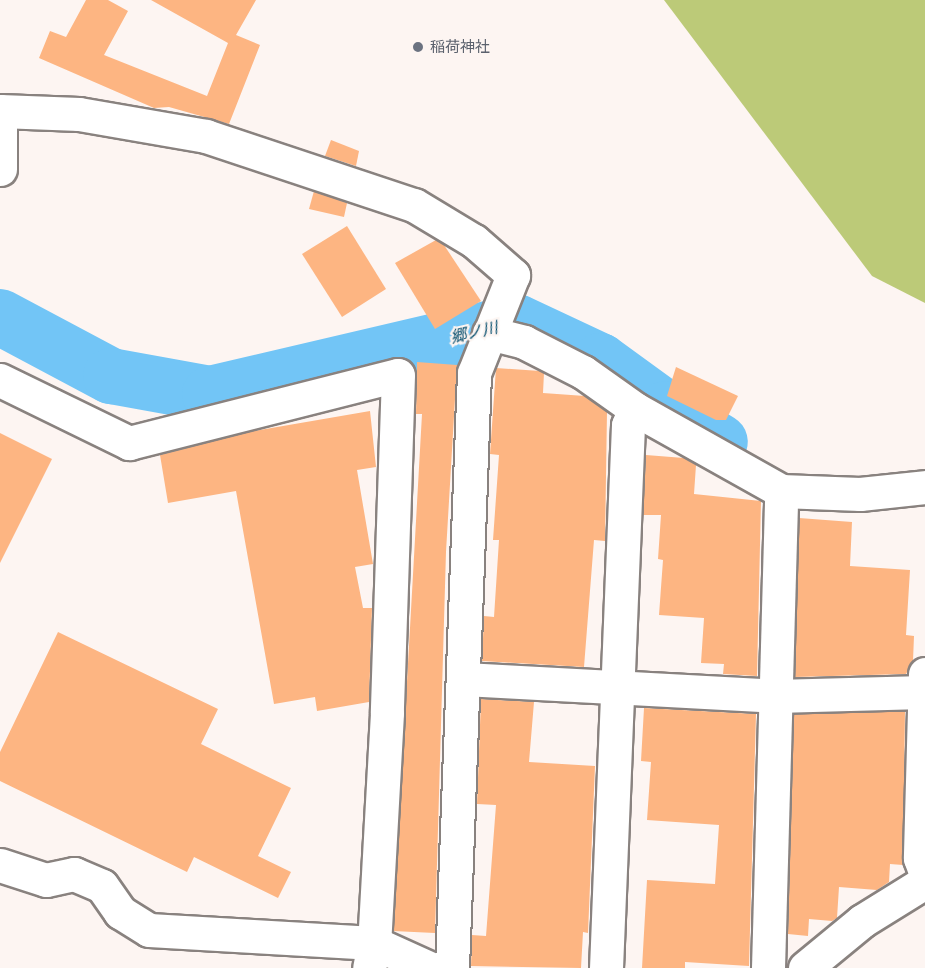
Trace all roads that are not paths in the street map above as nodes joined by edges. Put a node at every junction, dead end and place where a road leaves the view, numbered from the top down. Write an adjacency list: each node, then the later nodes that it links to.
1 (0, 111): 2 (street); 3 (street)
2 (0, 169)
3 (489, 333): 5 (street); 8 (street)
4 (0, 380): 15 (street)
5 (635, 409): 7 (street); 10 (street)
6 (925, 487): 7 (street)
7 (781, 491): 11 (street)
8 (464, 679): 10 (street); 17 (street)
9 (924, 683): 11 (street); 13 (street)
10 (618, 688): 11 (street); 18 (street)
11 (775, 696): 19 (street)
12 (0, 865): 15 (street)
13 (925, 872)
14 (925, 882): 20 (street)
15 (372, 955): 16 (street)
16 (429, 968)
17 (452, 968)
18 (606, 968)
19 (768, 968)
20 (805, 968)

